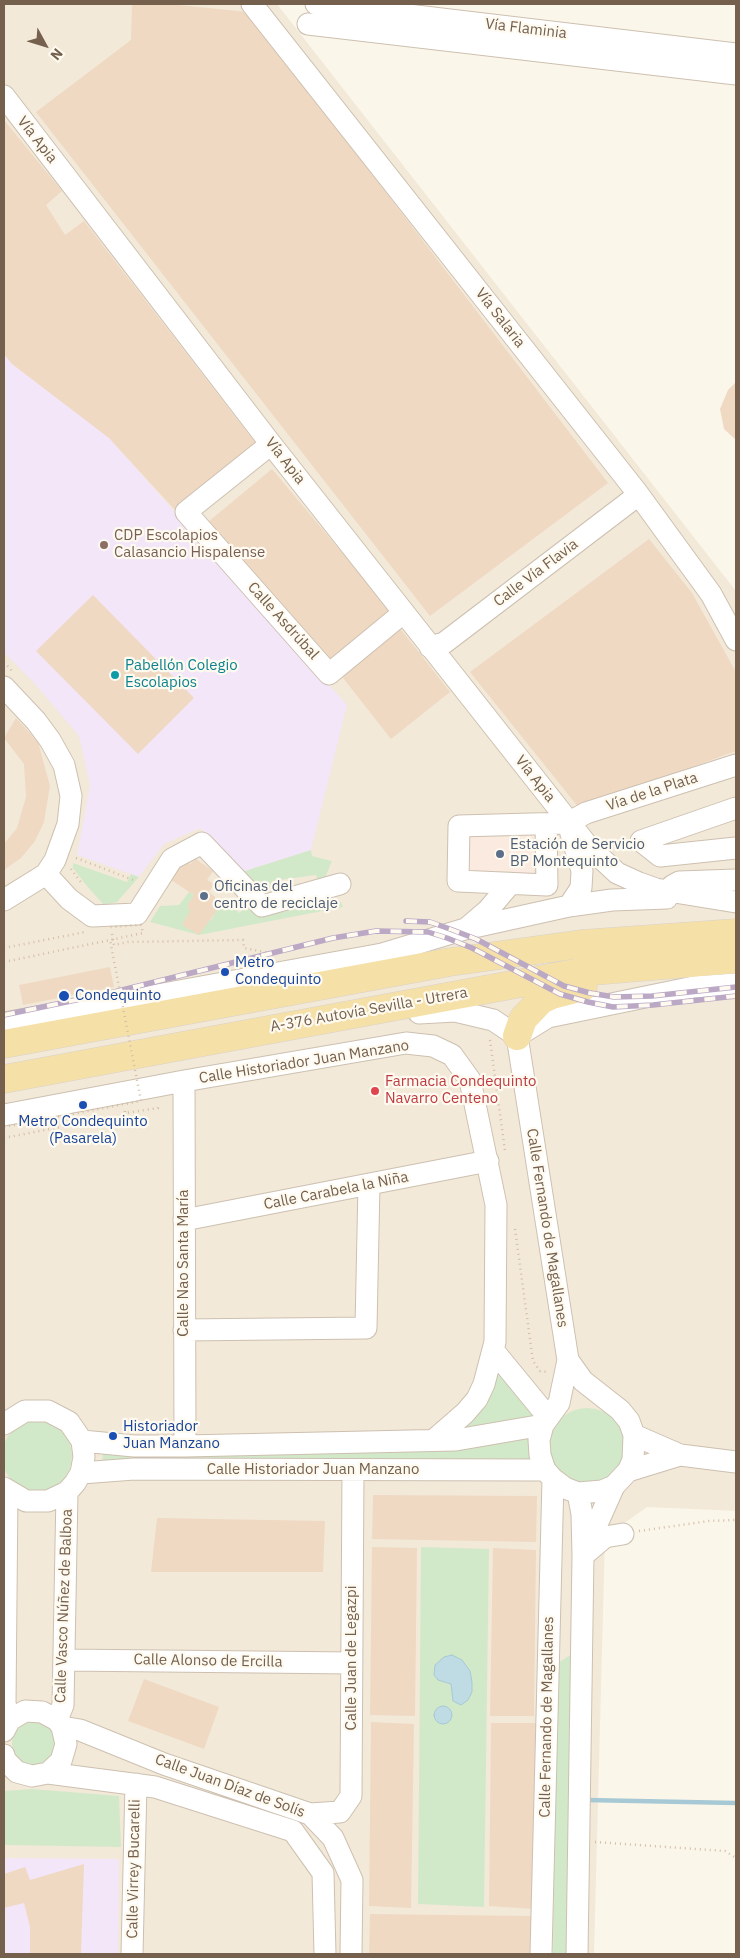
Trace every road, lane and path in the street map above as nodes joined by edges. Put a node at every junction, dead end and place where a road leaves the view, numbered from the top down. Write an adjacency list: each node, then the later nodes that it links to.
1 (252, 4): 8 (street, Vía Salaria)
2 (316, 4): 4 (street, Vía Flaminia)
3 (308, 24): 5 (street)
4 (736, 54)
5 (736, 74)
6 (4, 96): 7 (street, Vía Apia)
7 (271, 444): 9 (street, Vía Apia); 9 (street, Calle Asdrúbal)
8 (636, 491): 10 (street, Vía Salaria); 11 (street, Calle Vía Flavia)
9 (403, 613): 11 (street, Vía Apia)
10 (736, 640)
11 (430, 647): 15 (street, Vía Apia)
12 (6, 694): 19 (street)
13 (736, 765): 15 (street, Vía de la Plata)
14 (736, 808): 17 (street)
15 (568, 823): 16 (street); 24 (street, Vía Apia); 27 (street, Vía Apia)
16 (546, 824): 23 (street); 23 (street)
17 (736, 848)
18 (69, 855): 21 (path)
19 (46, 874): 25 (street); 28 (street)
20 (736, 880): 24 (street)
21 (138, 882)
22 (340, 884): 28 (street)
23 (510, 884): 29 (street)
24 (661, 895): 26 (street); 27 (street)
25 (4, 900)
26 (736, 902)
27 (569, 906): 29 (street)
28 (108, 924): 32 (path, bridge); 34 (path)
29 (465, 929): 39 (street)
30 (86, 932): 33 (path)
31 (736, 933): 41 (main road)
32 (110, 940): 36 (path); 46 (path, bridge)
33 (4, 948)
34 (244, 948)
35 (723, 960): 38 (main road, A-376 Autovía Sevilla - Utrera); 40 (main road)
36 (4, 962)
37 (736, 984): 40 (street)
38 (300, 1023): 40 (street); 42 (main road, A-376 Autovía Sevilla - Utrera)
39 (4, 1024)
40 (517, 1036): 53 (street, Calle Fernando de Magallanes)
41 (4, 1044)
42 (4, 1079)
43 (184, 1081): 44 (street, Calle Historiador Juan Manzano); 48 (street, Calle Historiador Juan Manzano); 50 (street, Calle Nao Santa María)
44 (4, 1115)
45 (92, 1121): 47 (path)
46 (4, 1127)
47 (4, 1138)
48 (488, 1161): 49 (street, Calle Carabela la Niña); 52 (street, Calle Historiador Juan Manzano)
49 (369, 1184): 50 (street, Calle Carabela la Niña); 51 (street)
50 (184, 1220): 51 (street, Calle Nao Santa María)
51 (184, 1330): 60 (street, Calle Nao Santa María)
52 (493, 1350): 55 (street); 58 (street, Calle Historiador Juan Manzano)
53 (568, 1360): 54 (street); 55 (street)
54 (608, 1402): 55 (street); 57 (street)
55 (548, 1418): 58 (street, Calle Historiador Juan Manzano); 65 (street)
56 (4, 1424): 59 (street)
57 (634, 1435): 61 (street); 66 (street)
58 (434, 1440): 60 (street, Calle Historiador Juan Manzano)
59 (82, 1441): 60 (street, Calle Historiador Juan Manzano); 64 (street)
60 (185, 1446)
61 (680, 1455): 62 (street); 66 (street)
62 (736, 1462)
63 (353, 1470): 64 (street, Calle Historiador Juan Manzano); 65 (street, Calle Historiador Juan Manzano); 75 (street, Calle Juan de Legazpi)
64 (81, 1473): 68 (street)
65 (549, 1474): 69 (street); 87 (street, Calle Fernando de Magallanes)
66 (621, 1478): 69 (street); 72 (street)
67 (5, 1490): 68 (street); 73 (street, Calle Vasco Núñez de Balboa)
68 (67, 1492): 74 (street, Calle Vasco Núñez de Balboa)
69 (578, 1493): 72 (street)
70 (736, 1520): 71 (path)
71 (623, 1534): 72 (street)
72 (583, 1555): 82 (street)
73 (4, 1658): 77 (street, Calle Vasco Núñez de Balboa)
74 (65, 1660): 75 (street, Calle Alonso de Ercilla); 76 (street, Calle Vasco Núñez de Balboa)
75 (352, 1663): 81 (street, Calle Juan de Legazpi)
76 (59, 1724): 77 (street, Calle Vasco Núñez de Balboa); 79 (street, Calle Vasco Núñez de Balboa); 81 (street, Calle Juan Díaz de Solís)
77 (6, 1727)
78 (8, 1767): 79 (street)
79 (48, 1773): 80 (street, Calle Juan Díaz de Solís)
80 (136, 1784): 84 (street, Calle Virrey Bucarelli); 85 (street, Calle Juan Díaz de Solís)
81 (310, 1814): 86 (street, Calle Juan Díaz de Solís)
82 (579, 1841): 83 (path); 88 (street)
83 (736, 1858)
84 (132, 1954)
85 (325, 1954)
86 (351, 1954)
87 (541, 1954)
88 (577, 1954)

